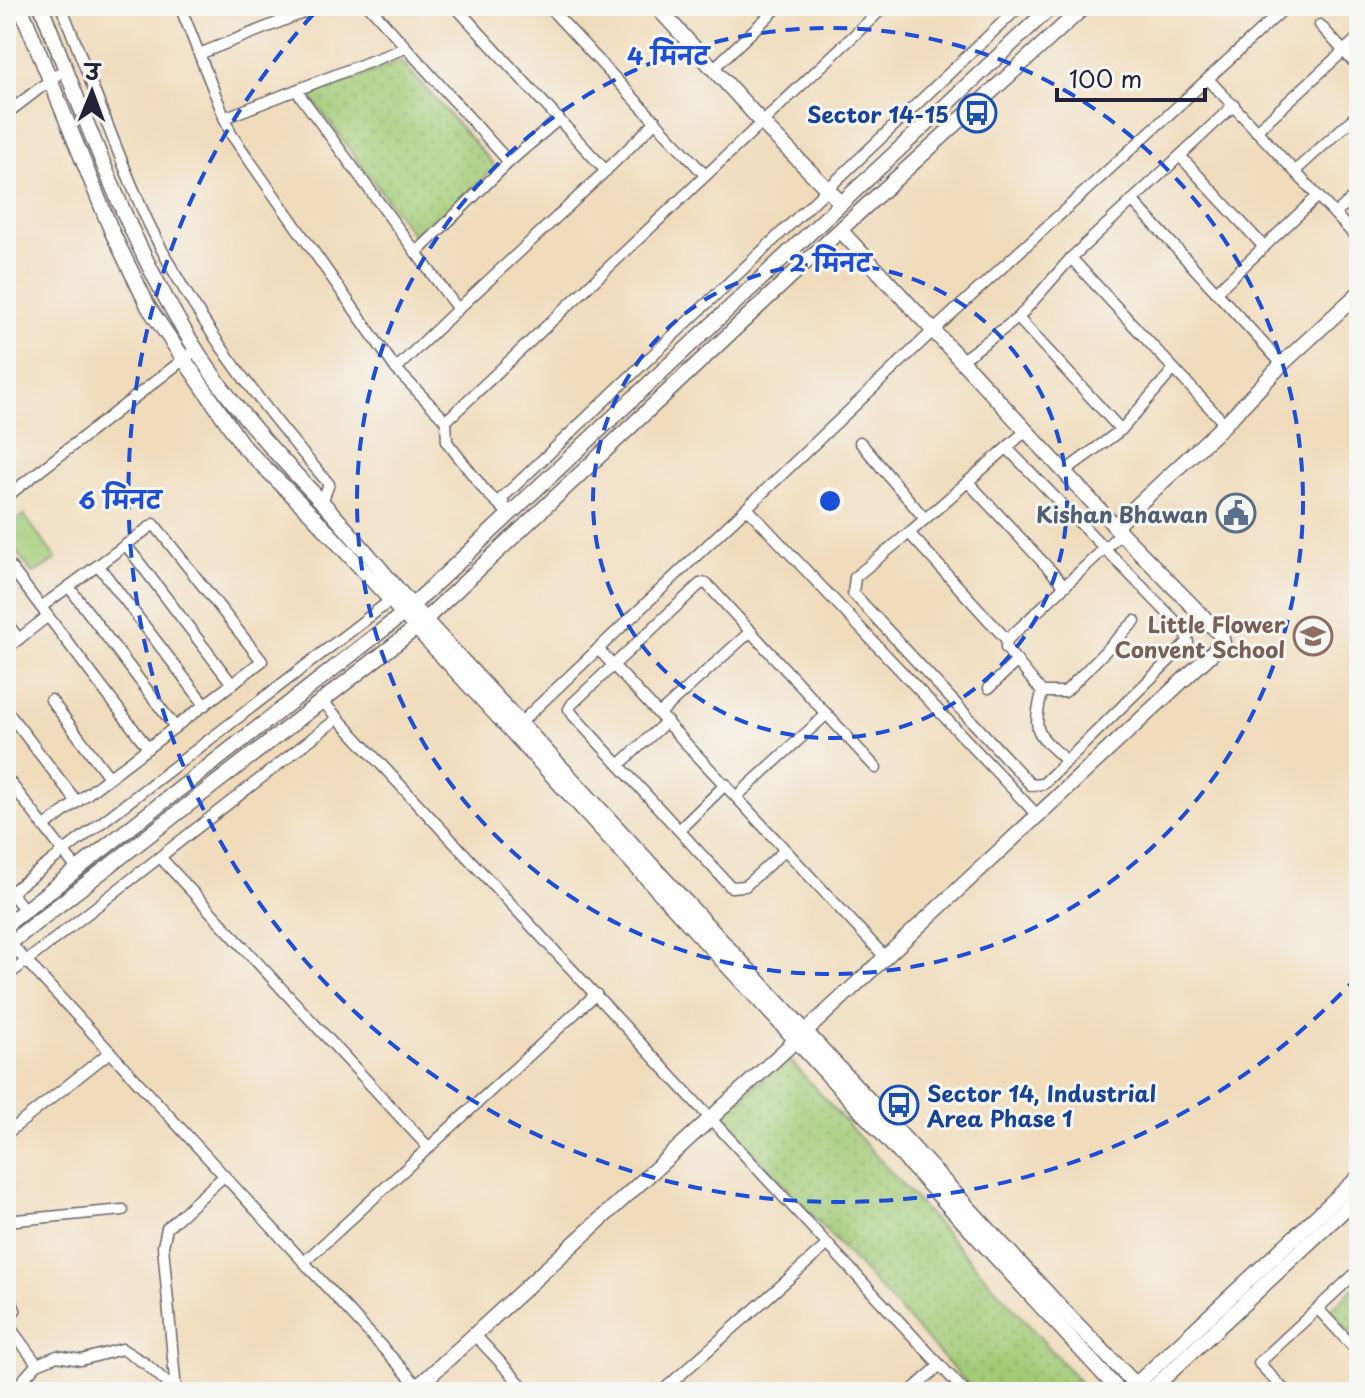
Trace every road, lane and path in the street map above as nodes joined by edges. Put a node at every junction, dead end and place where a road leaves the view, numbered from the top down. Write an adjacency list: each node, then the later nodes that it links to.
1 (20, 6): 25 (street)
2 (41, 6): 21 (street)
3 (61, 6): 71 (street)
4 (180, 6): 20 (street)
5 (320, 6): 20 (street)
6 (369, 6): 18 (street)
7 (455, 6): 31 (street)
8 (548, 6): 32 (street)
9 (656, 6): 22 (street)
10 (885, 6): 33 (street)
11 (1020, 6): 40 (street)
12 (1052, 6): 44 (street)
13 (1085, 6): 46 (street)
14 (1287, 6): 24 (street)
15 (771, 9): 22 (street)
16 (1320, 25): 19 (street)
17 (1359, 37): 19 (street)
18 (405, 48): 26 (street); 36 (street)
19 (1343, 52): 23 (street); 34 (street)
20 (199, 54): 30 (street)
21 (66, 68): 25 (street); 56 (street)
22 (714, 68): 33 (street)
23 (1359, 68)
24 (1208, 79): 27 (street); 55 (street)
25 (50, 80): 29 (street); 57 (street)
26 (296, 90): 30 (street); 49 (street)
27 (1234, 105): 34 (street); 35 (street)
28 (1359, 113): 38 (street)
29 (6, 114)
30 (224, 118): 60 (street)
31 (559, 119): 36 (street); 37 (street)
32 (656, 121): 37 (street); 39 (street)
33 (761, 121): 39 (street); 40 (street)
34 (1256, 131): 38 (street)
35 (1180, 156): 43 (street); 48 (street)
36 (509, 162): 49 (street)
37 (606, 171): 53 (street)
38 (1295, 171): 42 (street)
39 (705, 175): 62 (street)
40 (827, 190): 44 (street); 73 (street)
41 (1359, 192): 45 (street)
42 (1318, 196): 45 (street); 48 (street)
43 (1132, 200): 50 (street); 51 (street)
44 (837, 207): 46 (street); 73 (street)
45 (1335, 214): 47 (street)
46 (844, 228): 55 (street); 88 (street)
47 (1359, 240)
48 (1264, 247): 51 (street)
49 (416, 253): 53 (street)
50 (1071, 258): 54 (street); 61 (street)
51 (1216, 292): 59 (street)
52 (1359, 293): 59 (street)
53 (457, 308): 60 (street)
54 (1018, 318): 58 (street); 65 (street)
55 (934, 330): 58 (street); 72 (street)
56 (197, 349): 57 (street); 71 (street)
57 (184, 359): 70 (street); 83 (street)
58 (962, 360): 64 (street)
59 (1282, 364): 63 (street)
60 (396, 369): 62 (street)
61 (1174, 369): 63 (street); 65 (street)
62 (446, 421): 73 (street)
63 (1225, 424): 75 (street)
64 (1027, 430): 67 (street); 68 (street)
65 (1121, 430): 68 (street)
66 (860, 442): 74 (street)
67 (1007, 448): 69 (street); 78 (street)
68 (1065, 471): 75 (street)
69 (968, 482): 74 (street); 81 (street)
70 (6, 497)
71 (322, 502): 84 (street)
72 (747, 508): 93 (street); 117 (street)
73 (506, 513): 84 (street)
74 (925, 519): 76 (street)
75 (1118, 530): 78 (street); 117 (street)
76 (909, 533): 91 (street); 109 (street)
77 (126, 545): 80 (street); 96 (street); 96 (street)
78 (1104, 550): 81 (street); 109 (street)
79 (6, 561): 85 (street)
80 (98, 565): 82 (street); 101 (street)
81 (1065, 586): 91 (street)
82 (69, 587): 85 (street); 106 (street)
83 (391, 600): 84 (street); 121 (street)
84 (408, 610): 88 (street); 123 (street)
85 (44, 612): 90 (street); 108 (street)
86 (1135, 621): 98 (street)
87 (6, 622): 90 (street)
88 (420, 624): 100 (street); 107 (street)
89 (751, 631): 95 (street); 103 (street); 105 (street)
90 (19, 639): 92 (street)
91 (1007, 640): 94 (street)
92 (6, 649)
93 (598, 649): 95 (street); 107 (street)
94 (1017, 661): 97 (street); 98 (street)
95 (614, 665): 105 (street); 110 (street)
96 (232, 684): 101 (street)
97 (989, 688)
98 (1042, 692): 109 (street)
99 (51, 700): 113 (street)
100 (323, 702): 104 (street); 127 (street)
101 (205, 705): 106 (street)
102 (6, 710): 116 (street)
103 (827, 714): 111 (street); 115 (street)
104 (338, 718): 122 (street); 131 (street)
105 (663, 718): 110 (street); 114 (street)
106 (175, 727): 108 (street)
107 (516, 727): 132 (street)
108 (148, 748): 113 (street)
109 (1067, 761)
110 (619, 765): 119 (street)
111 (876, 768)
112 (6, 777): 118 (street)
113 (109, 777): 116 (street)
114 (726, 784): 115 (street); 119 (street)
115 (737, 796): 120 (street)
116 (77, 802): 118 (street)
117 (1038, 816): 128 (street)
118 (44, 827): 121 (street)
119 (679, 830): 120 (street)
120 (784, 851): 128 (street)
121 (63, 852): 123 (street); 124 (street)
122 (160, 857): 129 (street); 136 (street)
123 (77, 869): 125 (street)
124 (7, 892): 125 (street)
125 (25, 910): 126 (street)
126 (6, 925)
127 (7, 942): 129 (street)
128 (886, 958): 132 (street)
129 (27, 961): 130 (street); 133 (street)
130 (6, 977)
131 (596, 994): 134 (street); 136 (street)
132 (801, 1036): 134 (street); 155 (street); 162 (street)
133 (110, 1052): 135 (street); 137 (street)
134 (711, 1118): 142 (street); 149 (street)
135 (6, 1134)
136 (429, 1148): 143 (street)
137 (224, 1176): 143 (street); 156 (street)
138 (1359, 1177): 155 (street)
139 (1359, 1196): 153 (street)
140 (123, 1210): 141 (street)
141 (6, 1221)
142 (828, 1244): 152 (street); 159 (street)
143 (304, 1262): 154 (street)
144 (1359, 1270): 146 (street)
145 (6, 1287): 147 (street)
146 (1318, 1309): 150 (street); 163 (street)
147 (6, 1316)
148 (6, 1322): 151 (street)
149 (474, 1334): 154 (street); 158 (street)
150 (1359, 1353)
151 (37, 1364): 156 (street); 157 (street)
152 (940, 1365): 160 (street); 161 (street)
153 (1167, 1386): 155 (street)
154 (415, 1389)
155 (1139, 1390)
156 (176, 1391)
157 (12, 1392)
158 (528, 1392)
159 (661, 1392)
160 (910, 1392)
161 (965, 1392)
162 (1120, 1392)
163 (1286, 1392)

